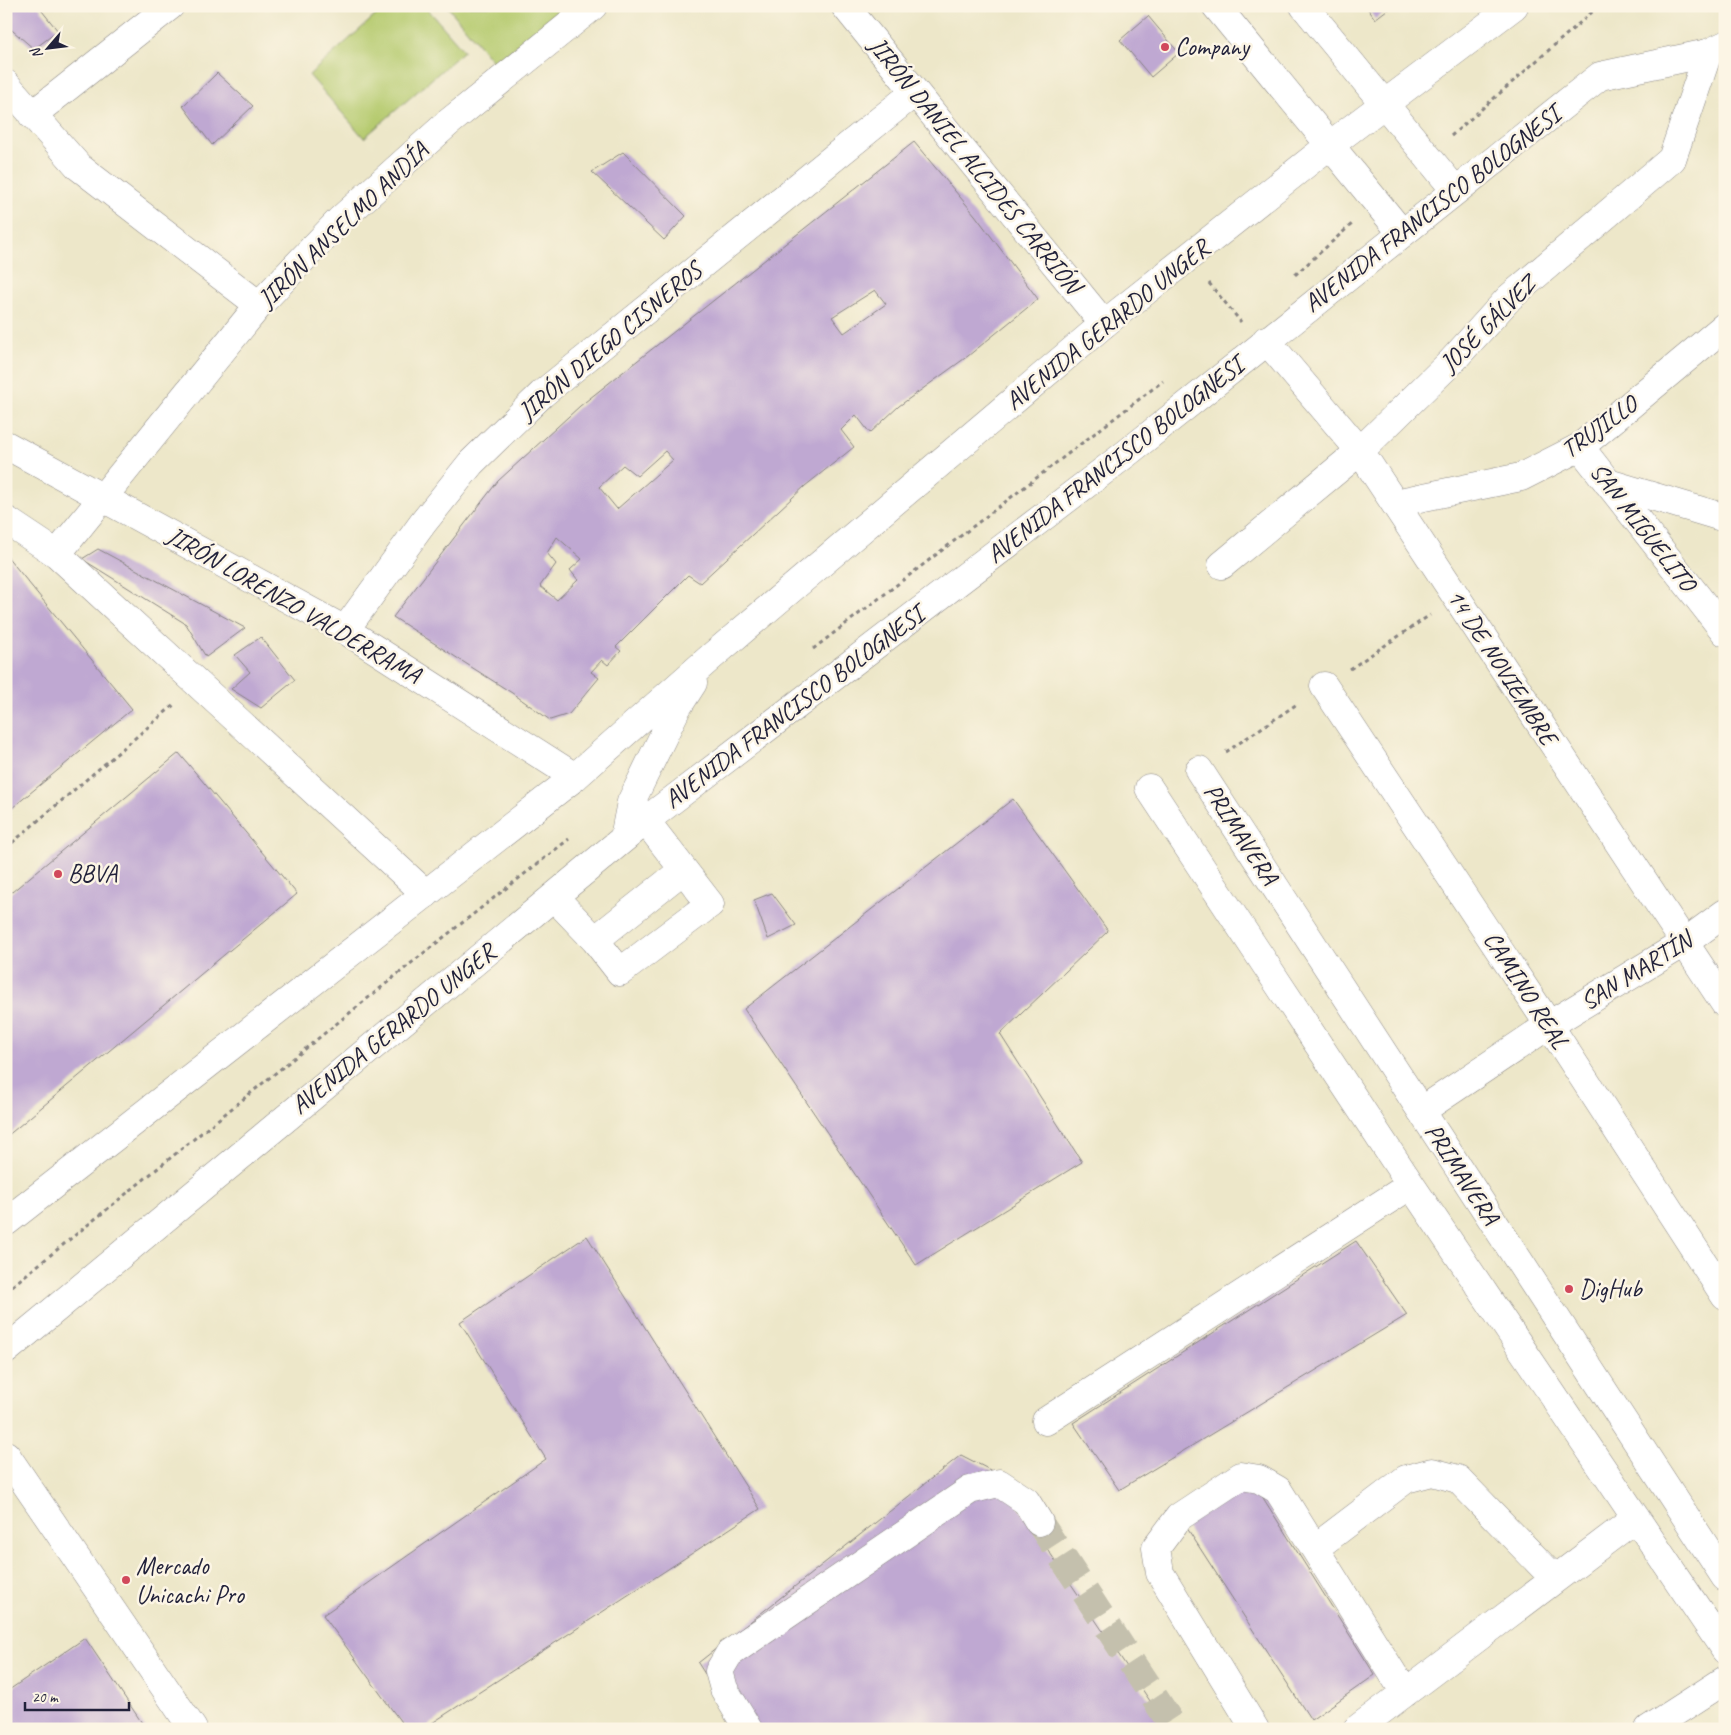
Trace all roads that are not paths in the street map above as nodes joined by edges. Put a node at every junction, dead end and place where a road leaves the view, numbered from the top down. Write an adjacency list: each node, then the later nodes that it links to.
1 (170, 6): 12 (street)
2 (592, 6): 16 (street, JIRÓN ANSELMO ANDÍA)
3 (846, 6): 10 (street, JIRÓN DANIEL ALCIDES CARRIÓN)
4 (1216, 6): 13 (street)
5 (1304, 6): 11 (street)
6 (1514, 6): 11 (street, AVENIDA GERARDO UNGER)
7 (1716, 49): 8 (street, JOSÉ GÁLVEZ); 22 (street, JOSÉ GÁLVEZ)
8 (1600, 76): 14 (street, AVENIDA FRANCISCO BOLOGNESI)
9 (6, 84): 12 (street)
10 (915, 92): 17 (street, JIRÓN DANIEL ALCIDES CARRIÓN); 30 (street, JIRÓN DIEGO CISNEROS)
11 (1383, 104): 13 (street, AVENIDA GERARDO UNGER); 14 (street)
12 (32, 115): 16 (street)
13 (1330, 145): 15 (street); 17 (street, AVENIDA GERARDO UNGER)
14 (1454, 190): 15 (street, AVENIDA FRANCISCO BOLOGNESI)
15 (1401, 232): 19 (street, AVENIDA FRANCISCO BOLOGNESI)
16 (259, 306): 24 (street, JIRÓN ANSELMO ANDÍA)
17 (1104, 324): 32 (street, AVENIDA GERARDO UNGER)
18 (1725, 326): 21 (street, TRUJILLO)
19 (1263, 343): 22 (street, 14 DE NOVIEMBRE); 37 (street, AVENIDA FRANCISCO BOLOGNESI)
20 (6, 445): 24 (street, JIRÓN LORENZO VALDERRAMA)
21 (1580, 446): 23 (street, SAN MIGUELITO); 25 (street, TRUJILLO)
22 (1360, 451): 25 (street, 14 DE NOVIEMBRE); 29 (street, JOSÉ GÁLVEZ)
23 (1608, 483): 26 (street); 31 (street, SAN MIGUELITO)
24 (104, 497): 28 (street, JIRÓN ANSELMO ANDÍA); 30 (street, JIRÓN LORENZO VALDERRAMA)
25 (1396, 503): 44 (street, 14 DE NOVIEMBRE)
26 (1725, 518)
27 (6, 520): 28 (street)
28 (57, 554): 40 (street)
29 (1222, 565)
30 (345, 630): 35 (street, JIRÓN LORENZO VALDERRAMA)
31 (1725, 632)
32 (711, 657): 35 (street, AVENIDA GERARDO UNGER); 37 (street, AVENIDA GERARDO UNGER)
33 (1324, 686): 46 (street, CAMINO REAL)
34 (1199, 770): 47 (street, PRIMAVERA)
35 (576, 777): 40 (street, AVENIDA GERARDO UNGER)
36 (1149, 788): 48 (street)
37 (638, 811): 38 (street, AVENIDA FRANCISCO BOLOGNESI); 39 (street)
38 (624, 838): 41 (street, AVENIDA GERARDO UNGER)
39 (683, 870): 43 (street); 43 (street)
40 (426, 894): 49 (street, AVENIDA GERARDO UNGER)
41 (554, 897): 43 (street); 51 (street, AVENIDA GERARDO UNGER)
42 (1725, 913): 44 (street, SAN MARTÍN)
43 (595, 940)
44 (1684, 943): 45 (street, 14 DE NOVIEMBRE); 46 (street, SAN MARTÍN)
45 (1725, 1004)
46 (1549, 1025): 47 (street, SAN MARTÍN); 50 (street, CAMINO REAL)
47 (1421, 1111): 57 (street, PRIMAVERA)
48 (1411, 1185): 52 (street); 54 (street)
49 (6, 1222)
50 (1725, 1296)
51 (6, 1350)
52 (1046, 1421)
53 (6, 1455): 62 (street)
54 (1636, 1518): 58 (street); 59 (street)
55 (1039, 1522): 63 (street)
56 (1315, 1548): 58 (street); 61 (street); 64 (street)
57 (1725, 1577)
58 (1555, 1579): 61 (street)
59 (1725, 1650)
60 (1725, 1680): 66 (street)
61 (1405, 1692): 65 (street)
62 (193, 1729)
63 (748, 1729)
64 (1255, 1729)
65 (1357, 1729)
66 (1649, 1729)

